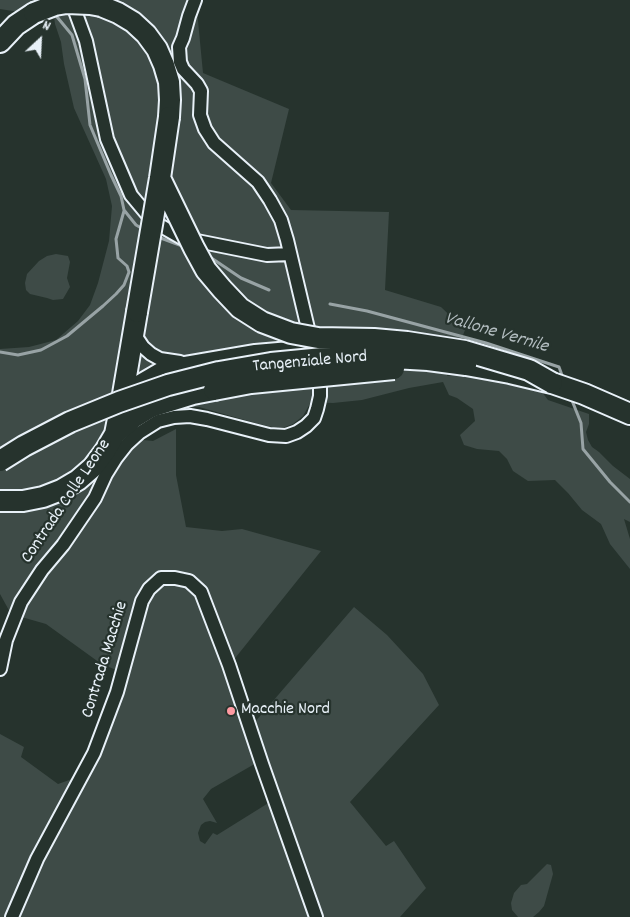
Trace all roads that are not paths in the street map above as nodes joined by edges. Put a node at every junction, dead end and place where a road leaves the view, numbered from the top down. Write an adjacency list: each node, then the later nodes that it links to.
1 (71, 0): 7 (street)
2 (196, 0): 7 (street, Contrada Colle Leone)
3 (34, 13): 4 (main road); 5 (main road); 6 (main road, bridge)
4 (0, 15)
5 (0, 42)
6 (160, 178): 8 (main road, bridge); 12 (main road, bridge)
7 (290, 254): 9 (street, Contrada Colle Leone)
8 (135, 320): 10 (street); 13 (main road)
9 (313, 346): 10 (street); 18 (street, Contrada Colle Leone)
10 (185, 363): 13 (street)
11 (466, 366): 12 (main road, Tangenziale Nord, bridge); 15 (main road, bridge); 16 (main road, Tangenziale Nord, bridge)
12 (552, 384): 14 (main road, Tangenziale Nord)
13 (123, 394): 15 (main road)
14 (630, 414)
15 (115, 434): 17 (main road)
16 (0, 461)
17 (1, 502)
18 (0, 669)
19 (12, 917): 20 (street, Contrada Macchie)
20 (316, 917)

